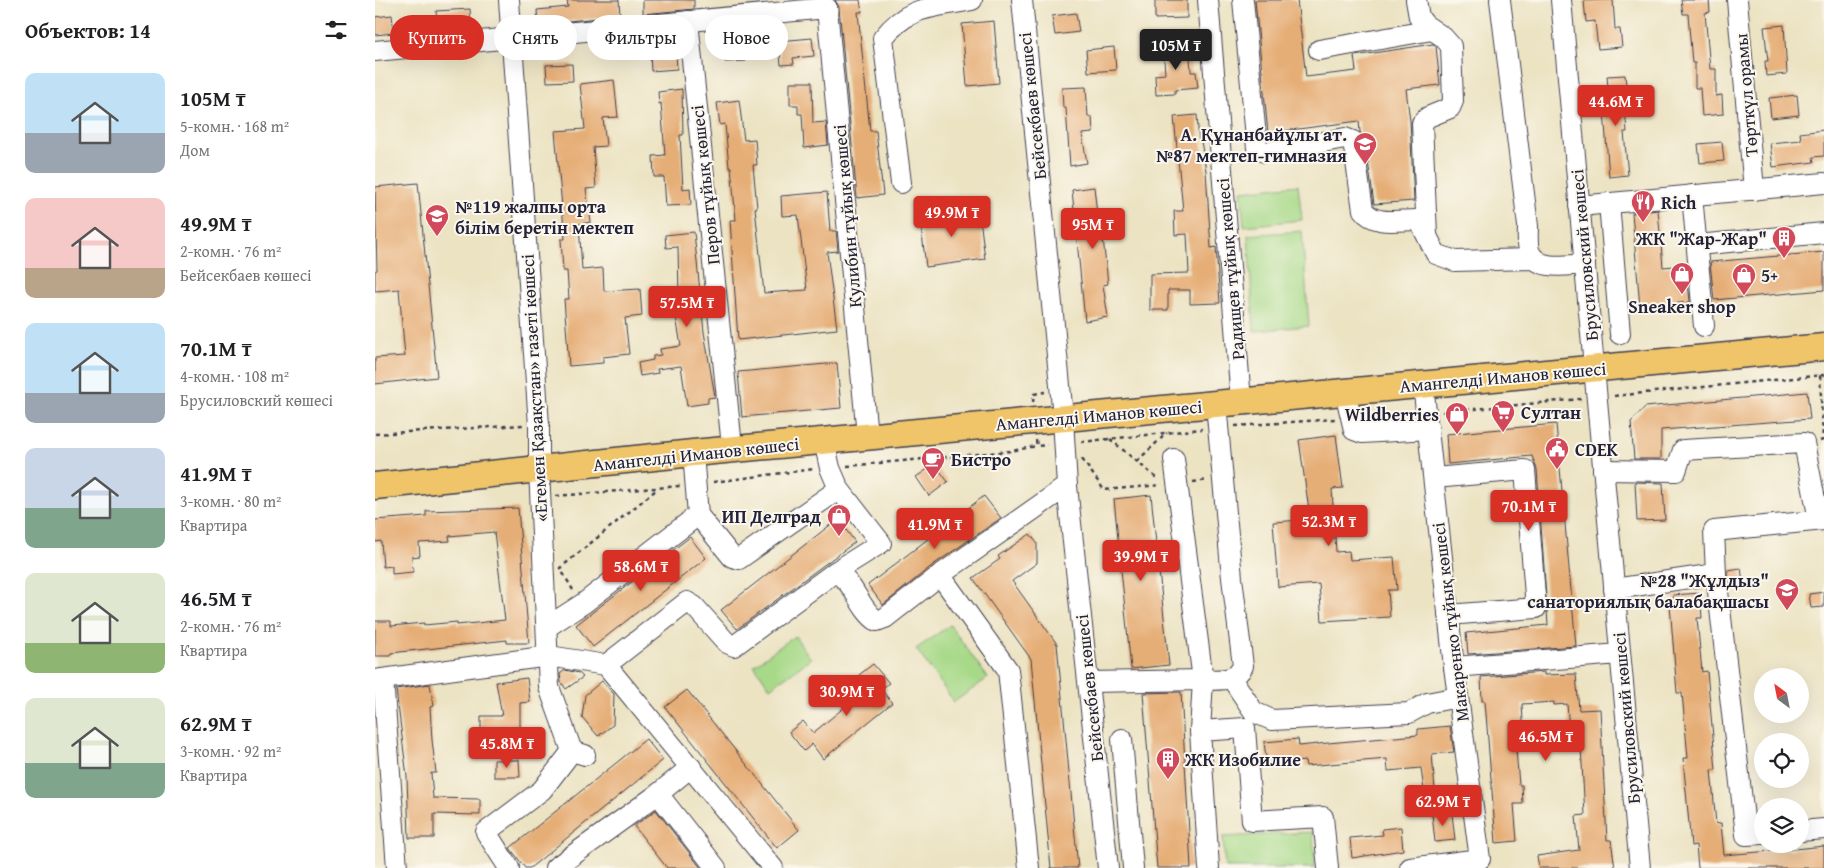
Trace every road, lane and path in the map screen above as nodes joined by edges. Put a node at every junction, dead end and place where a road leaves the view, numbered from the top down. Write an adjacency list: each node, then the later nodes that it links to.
1 (509, 0): 10 (street, «Егемен Қазақстан» газеті көшесі)
2 (972, 0): 18 (street)
3 (1022, 0): 39 (street, Бейсекбаев көшесі)
4 (1208, 0): 36 (street, Радищев тұйық көшесі)
5 (1243, 0): 25 (street)
6 (1416, 0): 12 (street)
7 (1500, 0): 27 (street)
8 (1561, 0): 23 (street, Брусиловский көшесі)
9 (1737, 0): 20 (street, Төрткүл орамы)
10 (510, 15)
11 (695, 20): 41 (street, Кулибин тұйық көшесі)
12 (1432, 30): 14 (street); 25 (street)
13 (494, 40): 15 (street)
14 (1319, 50)
15 (375, 51)
16 (513, 60): 40 (street, «Егемен Қазақстан» газеті көшесі)
17 (692, 60): 45 (street, Перов тұйық көшесі)
18 (901, 183)
19 (1824, 183): 20 (street)
20 (1754, 190): 21 (street)
21 (1692, 195): 22 (street); 26 (street)
22 (1609, 203): 23 (street); 30 (street)
23 (1579, 206): 28 (street, Брусиловский көшесі)
24 (1824, 233): 26 (street)
25 (1427, 236): 27 (street)
26 (1697, 245): 29 (street)
27 (1534, 259): 28 (street)
28 (1585, 264): 33 (street, Брусиловский көшесі)
29 (1704, 326)
30 (1620, 334)
31 (1824, 334): 33 (main road, Амангелді Иманов көшесі)
32 (1824, 348): 33 (main road, Амангелді Иманов көшесі)
33 (1594, 362): 35 (main road, Амангелді Иманов көшесі); 36 (main road, Амангелді Иманов көшесі); 55 (street, Брусиловский көшесі)
34 (1820, 375): 48 (path)
35 (1423, 384): 37 (main road, Амангелді Иманов көшесі); 42 (street, Макаренко тұйық көшесі)
36 (1240, 388): 39 (main road, Амангелді Иманов көшесі)
37 (1345, 392): 38 (main road, Амангелді Иманов көшесі); 42 (street)
38 (1216, 404): 39 (main road, Амангелді Иманов көшесі); 79 (street)
39 (1063, 412): 41 (main road, Амангелді Иманов көшесі); 47 (main road, Амангелді Иманов көшесі); 61 (street, Бейсекбаев көшесі)
40 (539, 424): 44 (path); 53 (street, «Егемен Қазақстан» газеті көшесі)
41 (866, 425): 45 (main road, Амангелді Иманов көшесі)
42 (1429, 429): 57 (street, Макаренко тұйық көшесі)
43 (1168, 432): 52 (path)
44 (375, 434)
45 (731, 437): 53 (main road, Амангелді Иманов көшесі)
46 (1110, 439): 52 (path)
47 (824, 441): 50 (main road, Амангелді Иманов көшесі); 54 (street)
48 (1804, 443): 55 (street); 66 (street)
49 (1037, 446): 54 (path)
50 (693, 453): 53 (main road, Амангелді Иманов көшесі); 58 (street)
51 (1174, 459): 80 (street)
52 (1137, 461): 59 (path)
53 (539, 463): 56 (main road, Амангелді Иманов көшесі); 60 (main road, Амангелді Иманов көшесі); 64 (street, «Егемен Қазақстан» газеті көшесі)
54 (830, 468): 58 (path); 63 (street)
55 (1603, 470): 70 (street, Брусиловский көшесі)
56 (375, 471)
57 (1433, 478): 72 (street, Макаренко тұйық көшесі); 72 (street)
58 (696, 484): 62 (path); 65 (street)
59 (1165, 485)
60 (375, 486)
61 (1067, 486): 69 (street); 81 (street, Бейсекбаев көшесі)
62 (657, 489): 64 (path); 71 (path)
63 (839, 489): 65 (street); 67 (street)
64 (540, 498): 73 (street, «Егемен Қазақстан» газеті көшесі)
65 (698, 515): 71 (street)
66 (1822, 520): 68 (street)
67 (835, 572): 69 (street); 76 (street)
68 (1716, 574): 70 (street); 89 (street)
69 (940, 575): 96 (street)
70 (1614, 589): 74 (street, Брусиловский көшесі)
71 (584, 603): 73 (street)
72 (1449, 615): 77 (street, Макаренко тұйық көшесі)
73 (547, 627): 75 (street, «Егемен Қазақстан» газеті көшесі)
74 (1620, 654): 77 (street); 102 (street, Брусиловский көшесі)
75 (549, 656): 76 (street); 78 (street); 92 (street, «Егемен Қазақстан» газеті көшесі)
76 (606, 665): 85 (street)
77 (1454, 667): 82 (street, Макаренко тұйық көшесі)
78 (379, 679): 91 (street)
79 (1232, 679): 80 (street); 82 (street)
80 (1203, 680): 81 (street); 83 (street)
81 (1089, 682): 97 (street, Бейсекбаев көшесі)
82 (1458, 697): 90 (street, Макаренко тұйық көшесі)
83 (1199, 731): 99 (street); 100 (street)
84 (1122, 739): 98 (street)
85 (691, 767): 86 (street); 95 (street)
86 (658, 794): 93 (street); 94 (street)
87 (1824, 829): 88 (street)
88 (1809, 830)
89 (1754, 835)
90 (1442, 866): 101 (street)
91 (397, 868)
92 (509, 868)
93 (555, 868)
94 (716, 868)
95 (773, 868)
96 (1029, 868)
97 (1108, 868)
98 (1133, 868)
99 (1209, 868)
100 (1328, 868)
101 (1411, 868)
102 (1640, 868)

